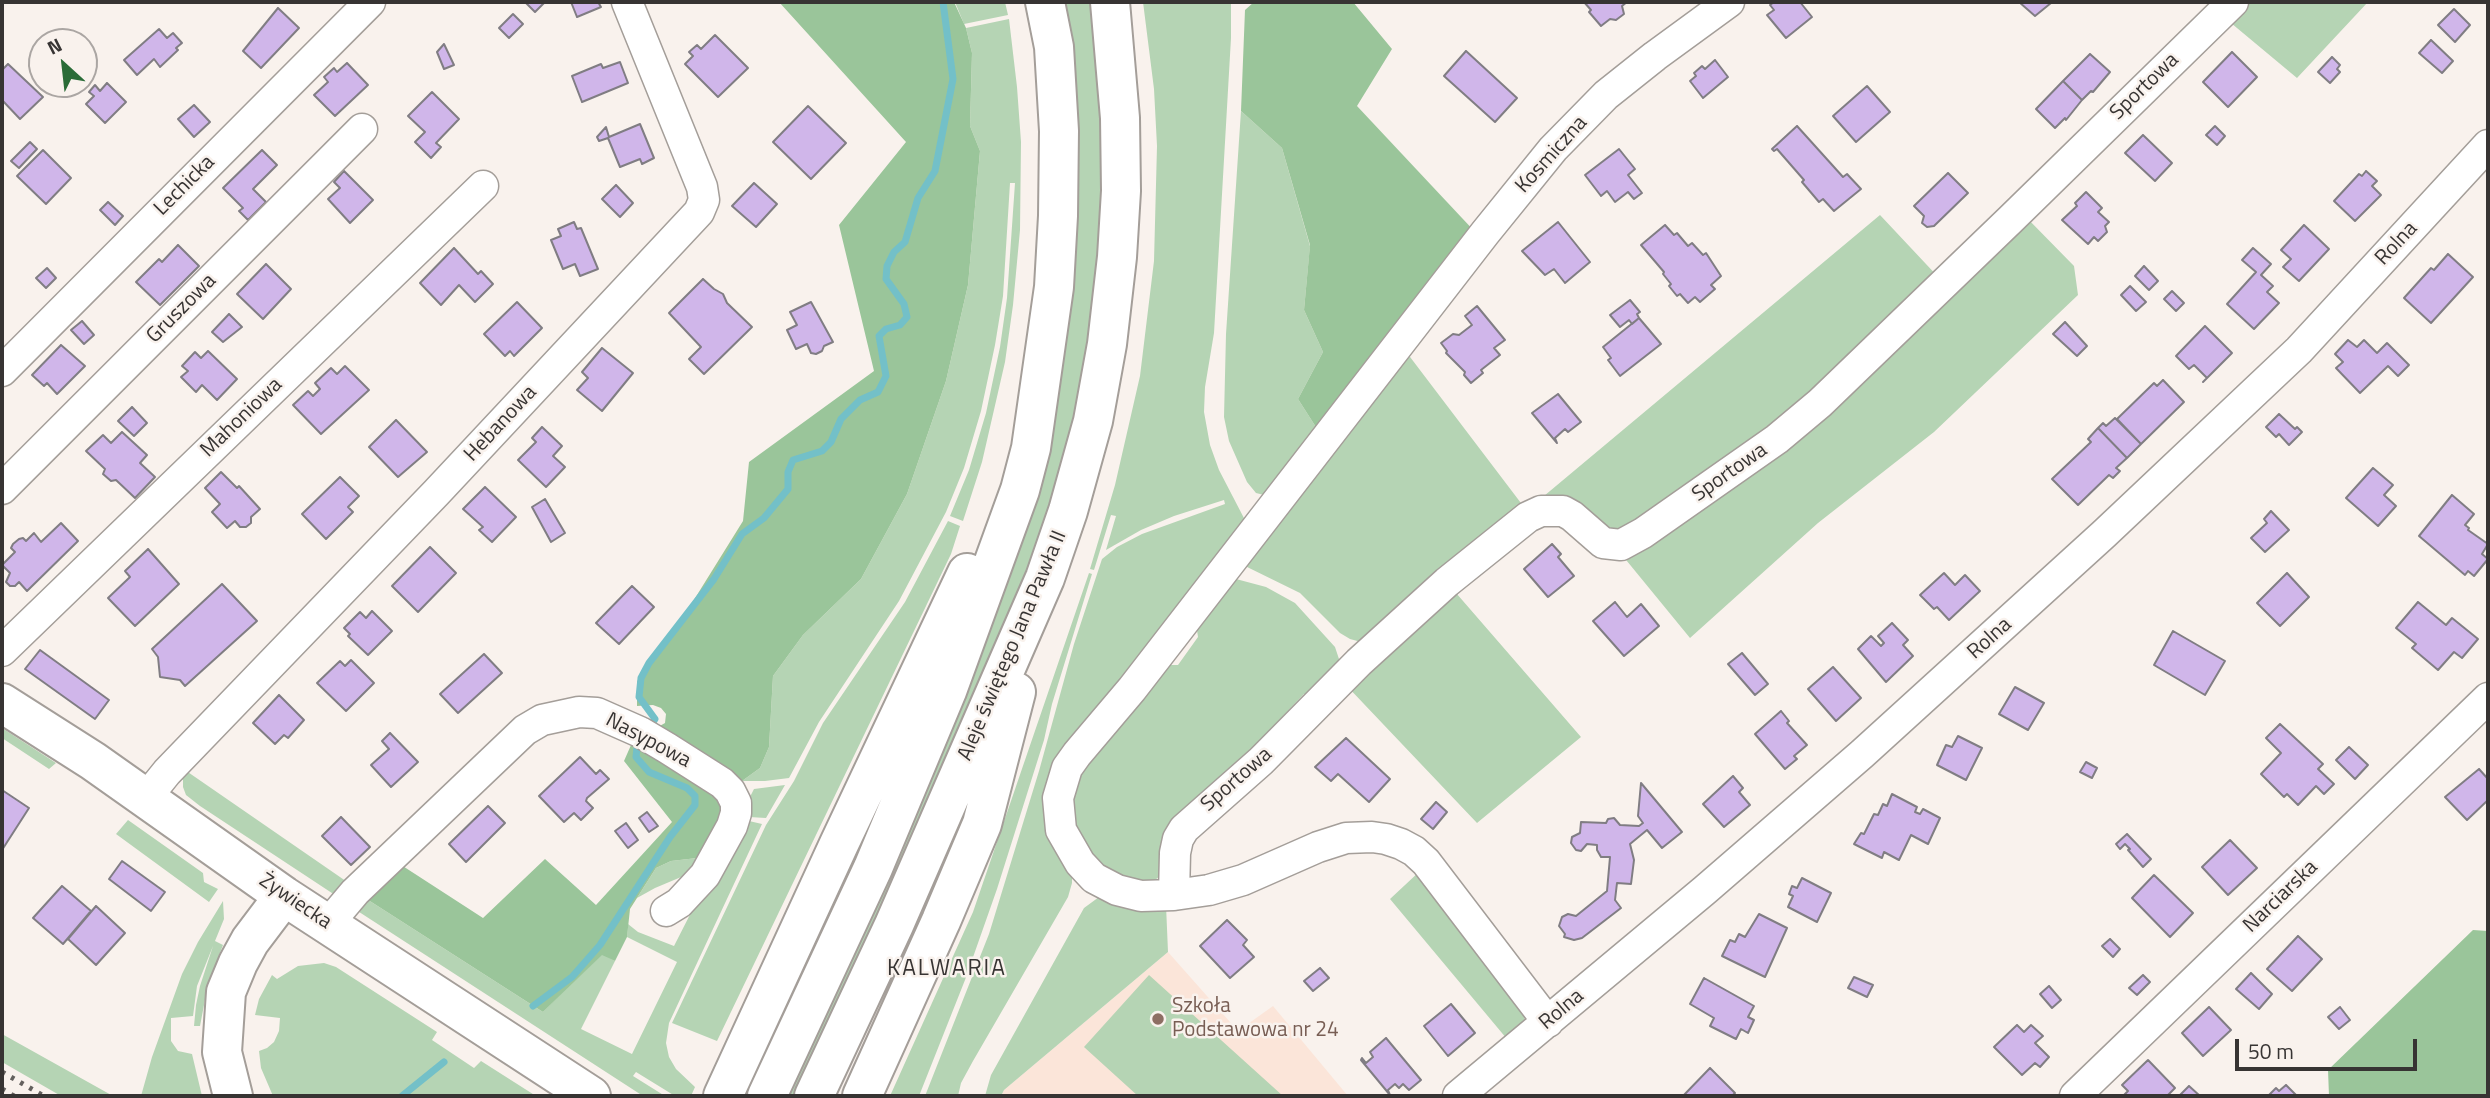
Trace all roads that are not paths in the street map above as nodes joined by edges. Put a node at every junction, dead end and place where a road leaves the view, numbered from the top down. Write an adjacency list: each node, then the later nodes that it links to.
1 (370, 2): 10 (street, Lechicka)
2 (627, 2): 17 (street, Hebanowa)
3 (1045, 2): 12 (main road, Aleje świętego Jana Pawła II)
4 (1110, 2): 13 (main road, Aleje świętego Jana Pawła II)
5 (1728, 2): 19 (street, Kosmiczna)
6 (2232, 2): 19 (street, Sportowa)
7 (362, 129): 11 (street, Gruszowa)
8 (2488, 145): 22 (street, Rolna)
9 (483, 186): 14 (street, Mahoniowa)
10 (2, 371)
11 (2, 489)
12 (1020, 490): 25 (main road); 26 (main road, Aleje świętego Jana Pawła II)
13 (1045, 578): 27 (main road, Aleje świętego Jana Pawła II); 28 (main road)
14 (2, 651)
15 (2488, 698): 30 (street, Narciarska)
16 (2, 703): 17 (main road, Żywiecka)
17 (146, 798): 18 (main road, Żywiecka)
18 (285, 895): 21 (main road, Żywiecka); 23 (main road)
19 (1174, 895): 22 (street, Kosmiczna)
20 (666, 911): 21 (street, Nasypowa)
21 (328, 924): 24 (main road, Żywiecka)
22 (1549, 1022): 29 (street, Rolna)
23 (233, 1096)
24 (591, 1096)
25 (723, 1096)
26 (767, 1096)
27 (814, 1096)
28 (862, 1096)
29 (1458, 1096)
30 (2075, 1096)

